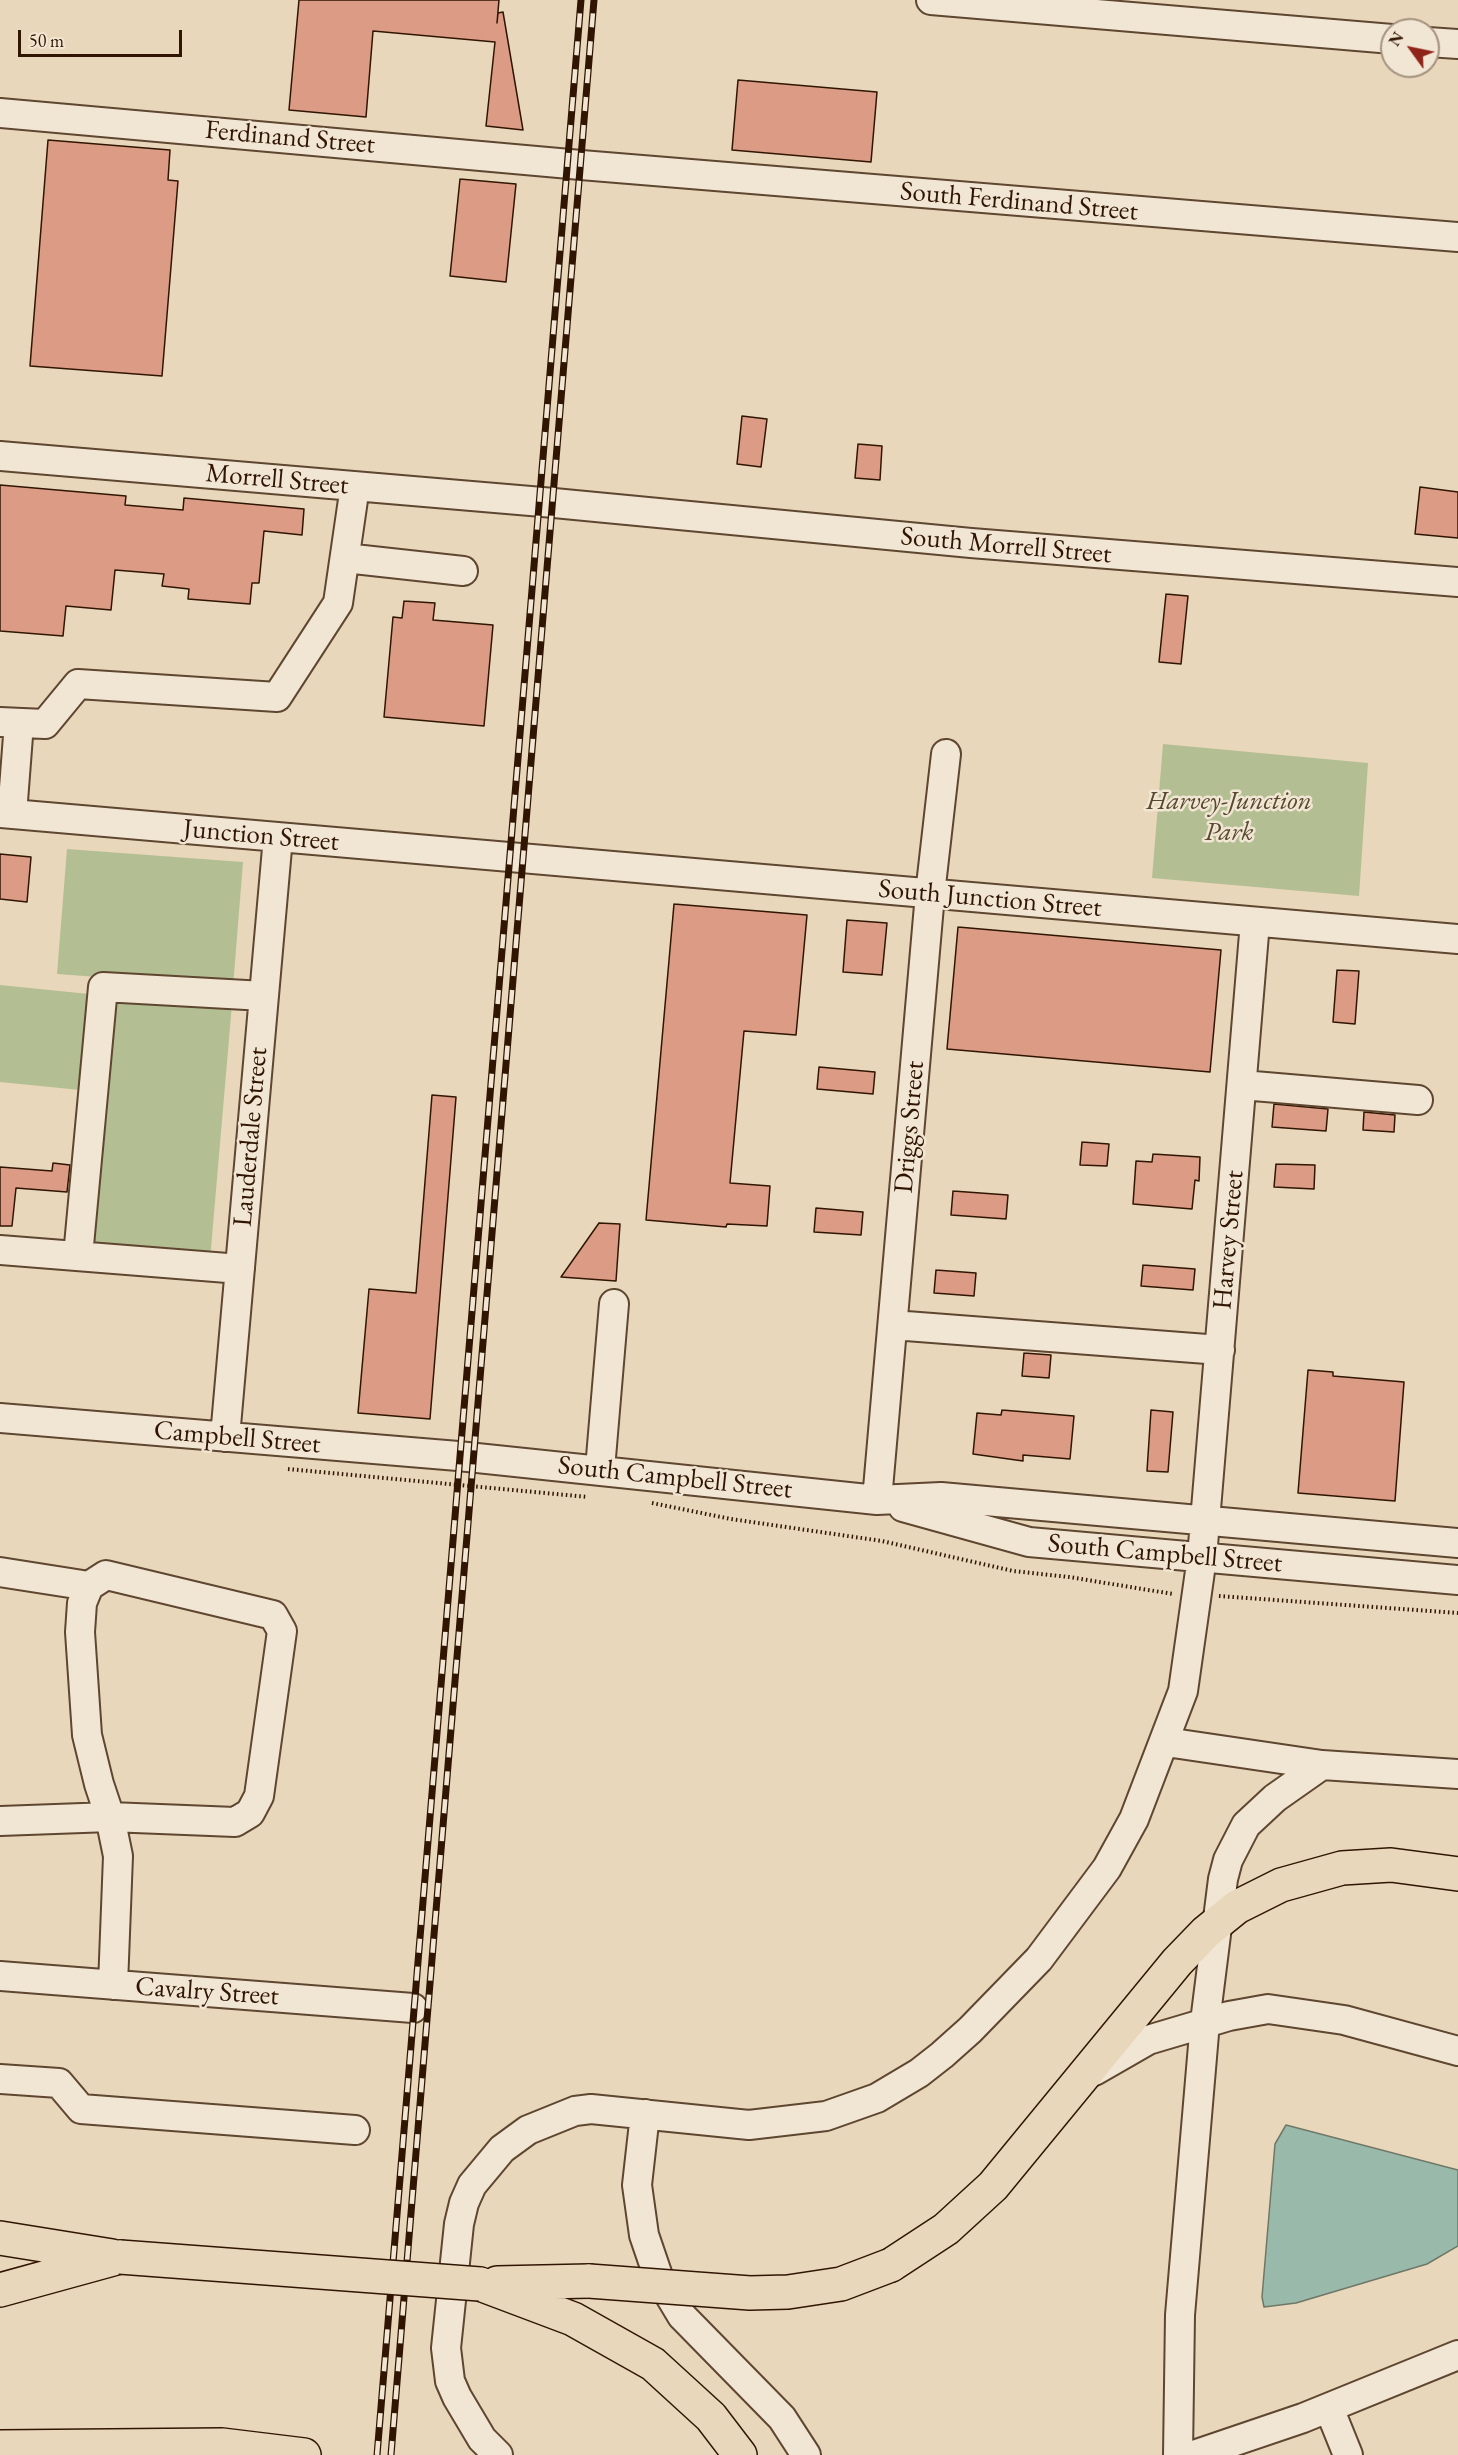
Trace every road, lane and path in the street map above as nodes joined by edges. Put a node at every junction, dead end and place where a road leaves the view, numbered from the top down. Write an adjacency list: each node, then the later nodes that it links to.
1 (931, 0): 2 (street)
2 (1380, 38)
3 (1440, 43): 4 (street)
4 (1458, 44)
5 (0, 113): 6 (street, Ferdinand Street)
6 (581, 165): 7 (street, South Ferdinand Street)
7 (1458, 237)
8 (0, 456): 9 (street, Morrell Street)
9 (355, 486): 10 (street, Morrell Street); 11 (street)
10 (554, 503): 13 (street, South Morrell Street)
11 (345, 558): 12 (street); 14 (street)
12 (463, 571)
13 (1458, 582)
14 (10, 722): 16 (street)
15 (946, 754): 19 (street, Driggs Street)
16 (6, 813): 17 (street, Junction Street)
17 (278, 837): 18 (street, Junction Street); 22 (street, Lauderdale Street)
18 (522, 858): 19 (street, South Junction Street)
19 (930, 894): 20 (street, South Junction Street); 29 (street, Driggs Street)
20 (1256, 922): 21 (street, South Junction Street); 23 (street, Harvey Street)
21 (1458, 939)
22 (264, 996): 26 (street); 27 (street, Lauderdale Street)
23 (1242, 1085): 24 (street); 30 (street, Harvey Street)
24 (1418, 1100)
25 (0, 1250): 26 (street)
26 (78, 1256): 27 (street)
27 (240, 1269): 32 (street, Lauderdale Street)
28 (614, 1304): 35 (street)
29 (893, 1324): 30 (street); 37 (street, Driggs Street)
30 (1220, 1350): 39 (street, Harvey Street)
31 (0, 1418): 32 (street, Campbell Street)
32 (225, 1437): 33 (street, Campbell Street)
33 (473, 1458): 35 (street, South Campbell Street)
34 (278, 1468): 36 (path)
35 (600, 1469): 37 (street, South Campbell Street)
36 (600, 1498)
37 (877, 1500): 39 (street, South Campbell Street); 41 (street, South Campbell Street)
38 (644, 1502): 45 (path)
39 (1205, 1522): 40 (street, South Campbell Street); 41 (street, Harvey Street)
40 (1458, 1543)
41 (1202, 1557): 43 (street, South Campbell Street); 45 (street, Harvey Street)
42 (0, 1572): 44 (street)
43 (1458, 1580)
44 (89, 1586): 50 (street); 50 (street)
45 (1196, 1595): 46 (path); 47 (street, Harvey Street)
46 (1458, 1613)
47 (1166, 1742): 48 (street); 61 (street, Harvey Street)
48 (1322, 1765): 49 (street); 53 (street)
49 (1458, 1774)
50 (110, 1817): 51 (street); 55 (street)
51 (0, 1821)
52 (1458, 1874): 53 (highway)
53 (1219, 1920): 57 (street); 60 (highway)
54 (0, 1976): 55 (street, Cavalry Street)
55 (113, 1984): 56 (street, Cavalry Street)
56 (413, 2008)
57 (1205, 2022): 58 (street); 60 (street); 76 (street)
58 (1458, 2051)
59 (0, 2079): 62 (street)
60 (1079, 2082): 65 (highway, bridge)
61 (645, 2114): 73 (street, Harvey Street); 75 (street)
62 (355, 2130)
63 (0, 2238): 64 (highway)
64 (120, 2257): 65 (highway, bridge); 66 (highway)
65 (480, 2284): 74 (highway)
66 (0, 2290)
67 (1458, 2355): 68 (street)
68 (1329, 2408): 77 (street); 78 (street)
69 (0, 2447): 70 (highway)
70 (141, 2447): 71 (highway); 72 (highway)
71 (107, 2455)
72 (304, 2455)
73 (498, 2455)
74 (740, 2455)
75 (806, 2455)
76 (1178, 2455)
77 (1194, 2455)
78 (1348, 2455)

